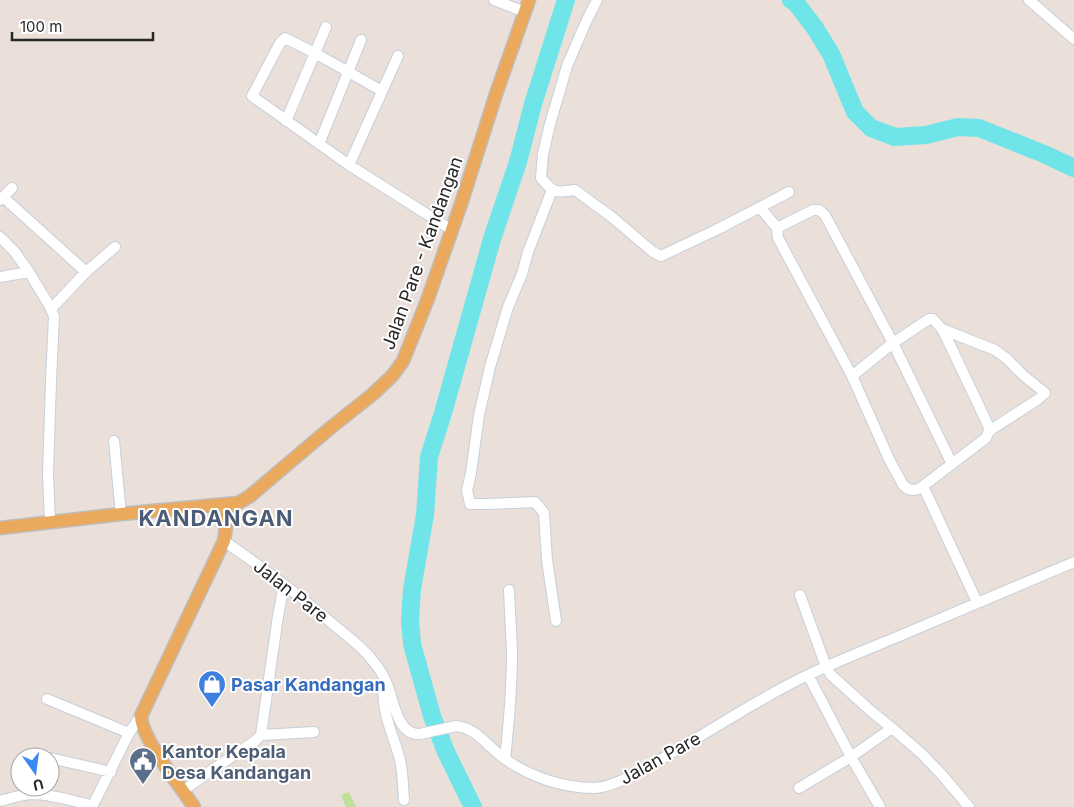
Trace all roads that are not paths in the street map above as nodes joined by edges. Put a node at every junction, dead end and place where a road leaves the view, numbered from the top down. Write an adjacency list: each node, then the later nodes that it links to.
1 (494, 0): 4 (street)
2 (597, 0): 16 (street)
3 (1029, 0): 6 (street)
4 (527, 6): 21 (main road, Jalan Pare - Kandangan)
5 (326, 27): 8 (street)
6 (1074, 39)
7 (361, 40): 10 (street)
8 (315, 53): 10 (street); 12 (street); 12 (street)
9 (398, 56): 11 (street)
10 (348, 71): 11 (street); 13 (street)
11 (382, 91): 14 (street)
12 (286, 121): 13 (street)
13 (319, 144): 14 (street)
14 (349, 165): 21 (street)
15 (12, 188): 18 (street)
16 (552, 190): 19 (street); 45 (street)
17 (789, 192): 19 (street)
18 (2, 198): 25 (street)
19 (760, 207): 20 (street)
20 (777, 228): 29 (street); 30 (street)
21 (452, 230): 35 (main road, Jalan Pare - Kandangan)
22 (0, 237): 24 (street)
23 (115, 247): 25 (street)
24 (29, 272): 26 (street); 27 (street)
25 (86, 272): 27 (street)
26 (0, 277)
27 (51, 309): 37 (street)
28 (942, 329): 29 (street); 31 (street); 31 (street)
29 (893, 344): 30 (street); 33 (street)
30 (852, 376): 34 (street)
31 (989, 431): 33 (street)
32 (114, 441): 36 (street)
33 (952, 464): 34 (street)
34 (923, 486): 44 (street)
35 (229, 504): 36 (main road, Jalan Pare - Kandangan); 39 (main road)
36 (121, 514): 37 (main road, Jalan Pare - Kandangan)
37 (50, 521): 38 (main road, Jalan Pare - Kandangan)
38 (0, 528)
39 (224, 541): 41 (street, Jalan Pare); 50 (main road)
40 (1074, 562): 44 (street, Jalan Pare)
41 (284, 585): 48 (street, Jalan Pare); 54 (street)
42 (509, 590): 56 (street)
43 (800, 595): 46 (street)
44 (978, 602): 46 (street, Jalan Pare)
45 (556, 621)
46 (826, 667): 47 (street, Jalan Pare); 51 (street)
47 (808, 675): 55 (street); 56 (street, Jalan Pare)
48 (386, 682): 56 (street, Jalan Pare); 61 (street)
49 (46, 698): 53 (street)
50 (141, 716): 53 (street); 60 (main road)
51 (892, 728): 55 (street); 66 (street)
52 (314, 732): 54 (street)
53 (129, 733): 58 (street)
54 (261, 735): 60 (street)
55 (851, 757): 59 (street); 65 (street)
56 (505, 759)
57 (60, 760): 58 (street)
58 (110, 772): 63 (street)
59 (799, 788)
60 (183, 792): 64 (main road)
61 (404, 800)
62 (0, 801): 63 (street)
63 (92, 806)
64 (194, 807)
65 (880, 807)
66 (969, 807)

